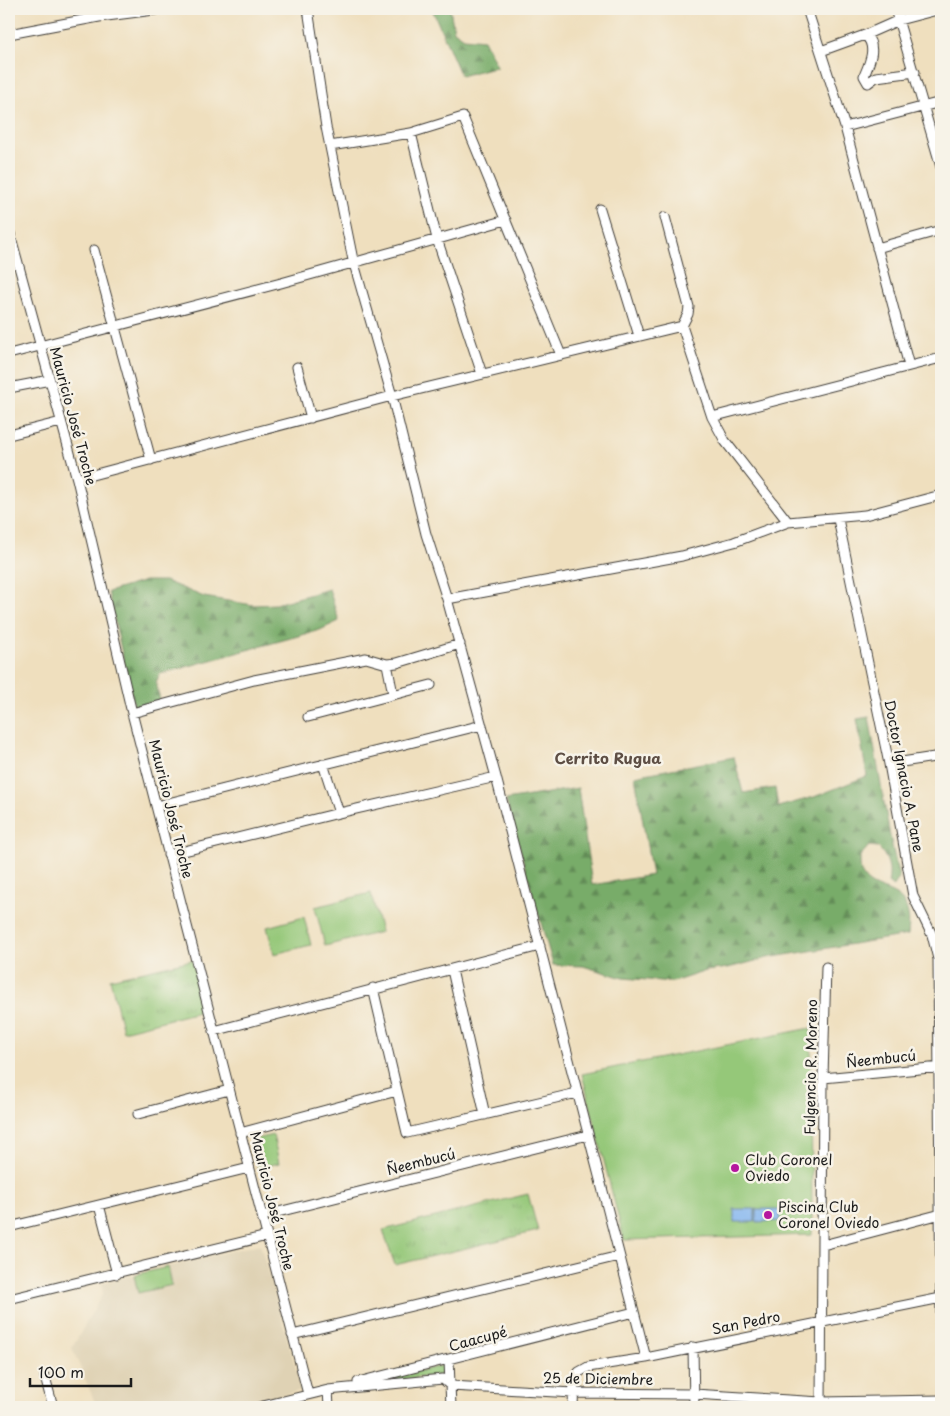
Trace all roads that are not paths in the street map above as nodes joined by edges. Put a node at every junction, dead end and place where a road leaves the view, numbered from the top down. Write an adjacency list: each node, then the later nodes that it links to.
1 (162, 9): 7 (street)
2 (308, 9): 15 (street)
3 (807, 9): 9 (street)
4 (895, 9): 6 (street)
5 (941, 9): 6 (street)
6 (898, 20): 8 (street); 10 (street)
7 (9, 34)
8 (865, 35): 9 (street); 10 (street)
9 (821, 51): 13 (street)
10 (915, 72): 12 (street)
11 (941, 102): 12 (street)
12 (924, 107): 13 (street); 16 (street)
13 (845, 127): 23 (street)
14 (411, 133): 15 (street); 19 (street); 22 (street)
15 (330, 146): 25 (street)
16 (941, 167)
17 (600, 209): 28 (street)
18 (665, 217): 27 (street)
19 (506, 220): 22 (street); 31 (street)
20 (941, 230): 23 (street)
21 (9, 235): 29 (street, Mauricio José Troche)
22 (437, 239): 25 (street); 35 (street)
23 (877, 248): 33 (street)
24 (94, 250): 26 (street)
25 (354, 263): 26 (street); 38 (street)
26 (115, 326): 29 (street); 43 (street)
27 (682, 326): 28 (street); 39 (street)
28 (639, 336): 31 (street)
29 (40, 346): 30 (street); 36 (street, Mauricio José Troche)
30 (9, 354)
31 (561, 355): 35 (street)
32 (941, 358): 33 (street)
33 (908, 366): 39 (street)
34 (297, 367): 40 (street)
35 (482, 374): 38 (street)
36 (50, 380): 37 (street); 41 (street, Mauricio José Troche)
37 (9, 388)
38 (392, 396): 40 (street); 48 (street)
39 (712, 417): 47 (street)
40 (311, 418): 43 (street)
41 (61, 422): 42 (street); 44 (street, Mauricio José Troche)
42 (9, 435)
43 (151, 460): 44 (street)
44 (77, 479): 53 (street, Mauricio José Troche)
45 (941, 495): 46 (street)
46 (838, 519): 47 (street); 58 (street, Doctor Ignacio A. Pane)
47 (788, 522): 48 (street)
48 (447, 599): 49 (street)
49 (460, 644): 50 (street); 55 (street)
50 (387, 664): 52 (street); 53 (street)
51 (431, 685): 52 (street)
52 (393, 694): 54 (street)
53 (132, 713): 60 (street, Mauricio José Troche)
54 (308, 716)
55 (482, 725): 57 (street); 59 (street)
56 (941, 756): 58 (street)
57 (323, 764): 60 (street); 61 (street)
58 (889, 764): 63 (street, Doctor Ignacio A. Pane)
59 (496, 777): 61 (street); 64 (street)
60 (156, 806): 62 (street, Mauricio José Troche)
61 (339, 812): 62 (street)
62 (168, 855): 68 (street, Mauricio José Troche)
63 (937, 935): 69 (street, Doctor Ignacio A. Pane)
64 (540, 946): 66 (street); 73 (street)
65 (826, 967): 70 (street, Fulgencio R. Moreno)
66 (452, 970): 67 (street); 75 (street)
67 (373, 988): 68 (street); 72 (street)
68 (214, 1030): 71 (street, Mauricio José Troche)
69 (940, 1067): 70 (street, Ñeembucú); 80 (street, Doctor Ignacio A. Pane)
70 (823, 1078): 84 (street, Fulgencio R. Moreno)
71 (229, 1090): 74 (street); 76 (street, Mauricio José Troche)
72 (397, 1091): 75 (street); 76 (street)
73 (577, 1093): 75 (street); 77 (street)
74 (138, 1114)
75 (485, 1114)
76 (240, 1133): 78 (street, Mauricio José Troche)
77 (588, 1135): 81 (street, Ñeembucú); 85 (street)
78 (249, 1168): 79 (street); 81 (street, Mauricio José Troche)
79 (99, 1205): 82 (street); 86 (street)
80 (940, 1215): 84 (street); 87 (street, Doctor Ignacio A. Pane)
81 (262, 1216): 83 (street, Mauricio José Troche)
82 (9, 1227)
83 (267, 1236): 86 (street); 92 (street, Mauricio José Troche)
84 (823, 1245): 90 (street, Fulgencio R. Moreno)
85 (619, 1256): 89 (street); 92 (street)
86 (117, 1274): 88 (street)
87 (941, 1298): 90 (street, San Pedro); 91 (street, Doctor Ignacio A. Pane)
88 (9, 1299)
89 (634, 1312): 94 (street); 95 (street, Caacupé)
90 (821, 1322): 93 (street, San Pedro); 103 (street, Fulgencio R. Moreno)
91 (941, 1322)
92 (292, 1334): 100 (street, Mauricio José Troche)
93 (693, 1348): 94 (street, San Pedro); 101 (street)
94 (646, 1358): 99 (street, San Pedro)
95 (449, 1361): 97 (street); 98 (street, Caacupé)
96 (45, 1377): 104 (street)
97 (451, 1386): 98 (street, 25 de Diciembre); 99 (street, 25 de Diciembre); 107 (street)
98 (328, 1390): 100 (street, 25 de Diciembre); 106 (street)
99 (572, 1393): 101 (street, 25 de Diciembre); 108 (street)
100 (308, 1394): 105 (street, 25 de Diciembre)
101 (694, 1394): 103 (street, 25 de Diciembre); 109 (street)
102 (941, 1400): 103 (street, 25 de Diciembre)
103 (821, 1405)
104 (53, 1407)
105 (259, 1407)
106 (329, 1407)
107 (452, 1407)
108 (573, 1407)
109 (694, 1407)

